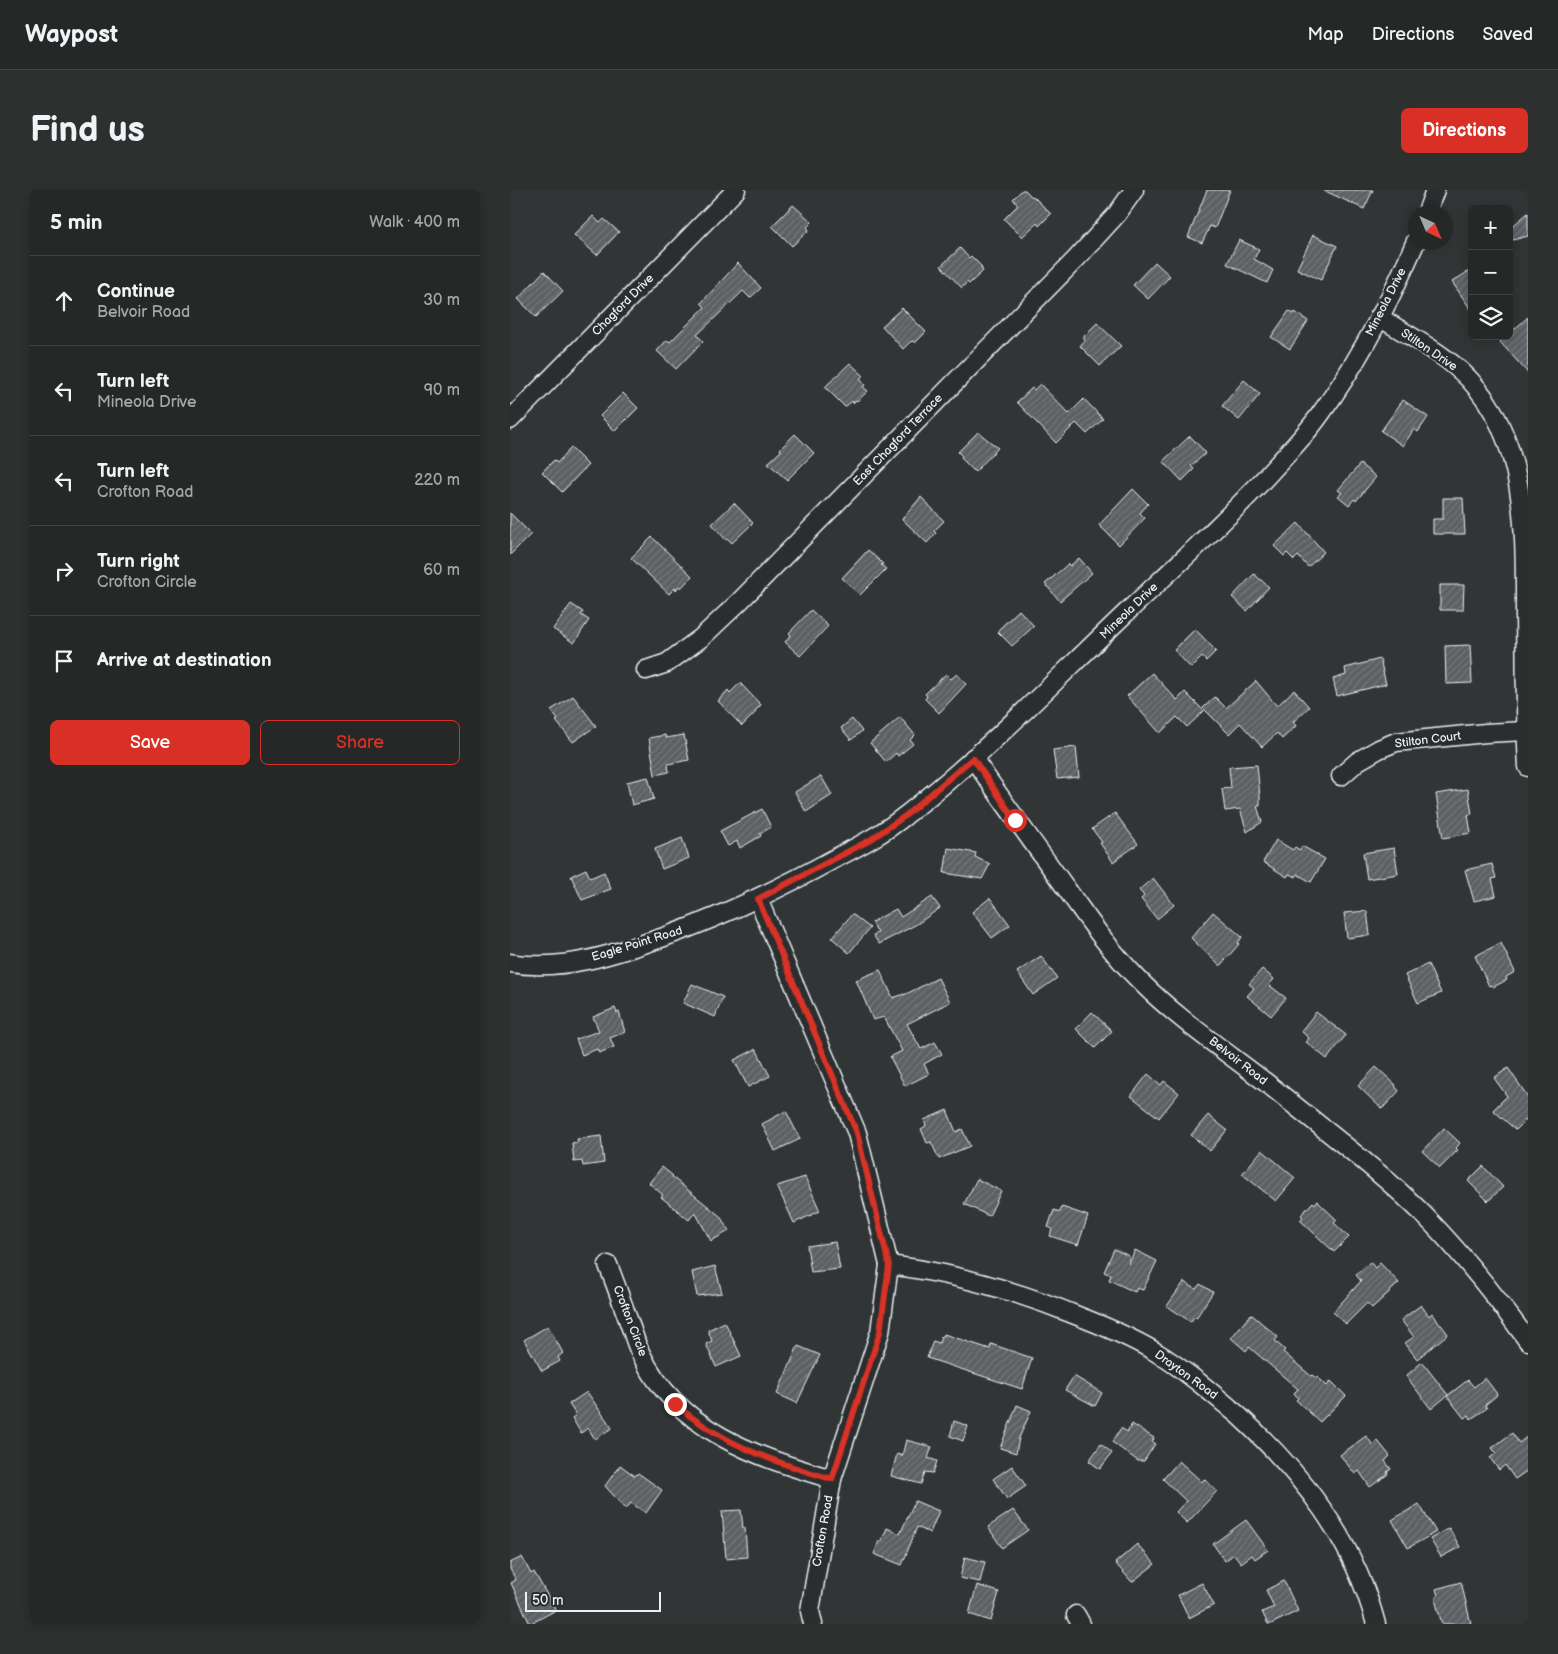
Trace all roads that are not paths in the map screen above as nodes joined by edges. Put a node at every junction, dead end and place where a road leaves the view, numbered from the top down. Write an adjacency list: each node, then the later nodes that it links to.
1 (736, 190): 7 (street, Chagford Drive)
2 (1134, 190): 8 (street, East Chagford Terrace)
3 (1435, 190): 4 (street)
4 (1430, 205)
5 (1412, 250): 6 (street, Mineola Drive)
6 (1379, 317): 9 (street, Stilton Drive); 10 (street, Mineola Drive)
7 (510, 420)
8 (646, 670)
9 (1526, 731): 11 (street, Stilton Drive); 12 (street, Stilton Court)
10 (973, 758): 13 (street, Mineola Drive); 17 (street, Belvoir Road)
11 (1528, 767)
12 (1341, 776)
13 (758, 899): 14 (street, Eagle Point Road); 16 (street, Crofton Road)
14 (510, 963)
15 (608, 1264): 18 (street, Crofton Circle)
16 (889, 1265): 18 (street, Crofton Road); 20 (street, Drayton Road)
17 (1528, 1340)
18 (832, 1479): 19 (street, Crofton Road)
19 (813, 1624)
20 (1376, 1624)

